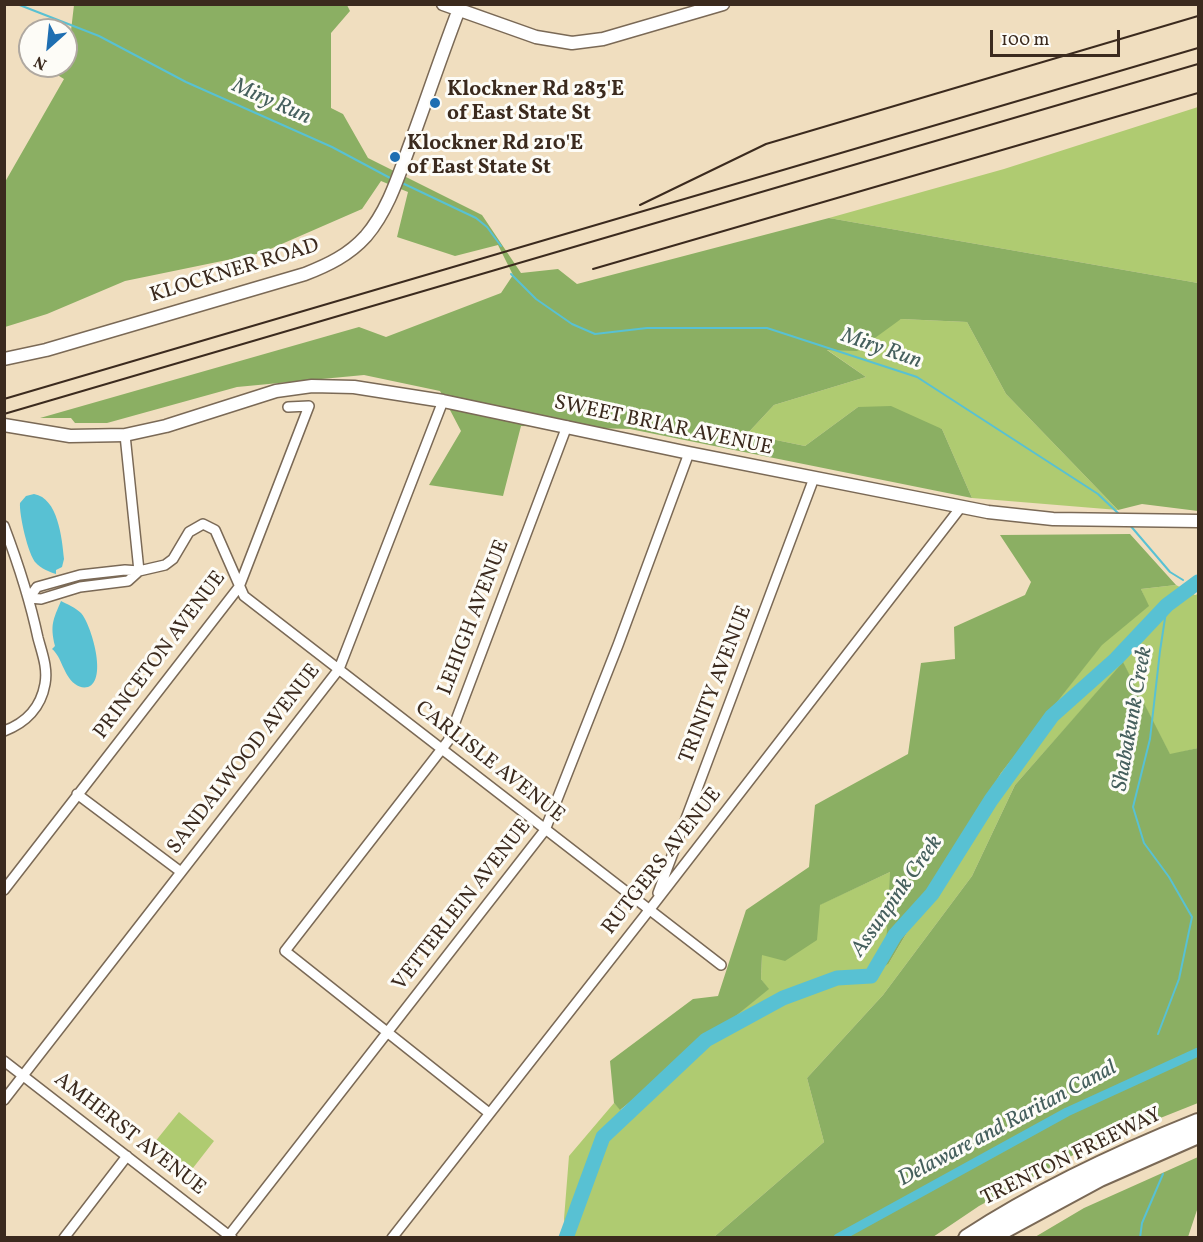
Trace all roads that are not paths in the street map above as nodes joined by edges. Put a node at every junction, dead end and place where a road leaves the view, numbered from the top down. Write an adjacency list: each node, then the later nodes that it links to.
1 (443, 4): 3 (main road)
2 (723, 4): 3 (main road)
3 (460, 8): 4 (main road, KLOCKNER ROAD)
4 (4, 359)
5 (443, 401): 8 (main road, SWEET BRIAR AVENUE); 9 (main road, SWEET BRIAR AVENUE); 18 (street, SANDALWOOD AVENUE)
6 (288, 407): 16 (street, PRINCETON AVENUE)
7 (4, 425): 9 (main road, SWEET BRIAR AVENUE)
8 (567, 426): 10 (main road, SWEET BRIAR AVENUE); 20 (street, LEHIGH AVENUE)
9 (125, 435): 15 (street)
10 (689, 453): 11 (main road, SWEET BRIAR AVENUE); 22 (street, VETTERLEIN AVENUE)
11 (814, 478): 12 (main road, SWEET BRIAR AVENUE); 25 (street, TRINITY AVENUE)
12 (961, 507): 13 (main road, SWEET BRIAR AVENUE); 25 (street, RUTGERS AVENUE)
13 (1198, 521)
14 (4, 526): 17 (street)
15 (139, 571): 16 (street); 17 (street)
16 (239, 587): 18 (street, CARLISLE AVENUE); 21 (street, PRINCETON AVENUE)
17 (29, 598): 19 (street)
18 (339, 669): 20 (street, CARLISLE AVENUE); 23 (street, SANDALWOOD AVENUE)
19 (4, 731)
20 (442, 750): 22 (street, CARLISLE AVENUE); 27 (street, LEHIGH AVENUE)
21 (77, 794): 23 (street); 24 (street, PRINCETON AVENUE)
22 (545, 830): 25 (street, CARLISLE AVENUE); 27 (street, VETTERLEIN AVENUE)
23 (181, 872): 29 (street, SANDALWOOD AVENUE)
24 (4, 890)
25 (652, 907): 26 (street, CARLISLE AVENUE); 31 (street, RUTGERS AVENUE)
26 (721, 964)
27 (387, 1032): 31 (street); 35 (street, VETTERLEIN AVENUE)
28 (4, 1061): 29 (street, AMHERST AVENUE)
29 (23, 1076): 30 (street, SANDALWOOD AVENUE); 34 (street, AMHERST AVENUE)
30 (4, 1100)
31 (489, 1113): 37 (street, RUTGERS AVENUE)
32 (1198, 1122): 38 (highway, TRENTON FREEWAY)
33 (1198, 1135): 39 (highway, TRENTON FREEWAY)
34 (127, 1156): 35 (street, AMHERST AVENUE); 36 (street)
35 (229, 1237)
36 (64, 1238)
37 (392, 1238)
38 (967, 1238)
39 (989, 1238)

